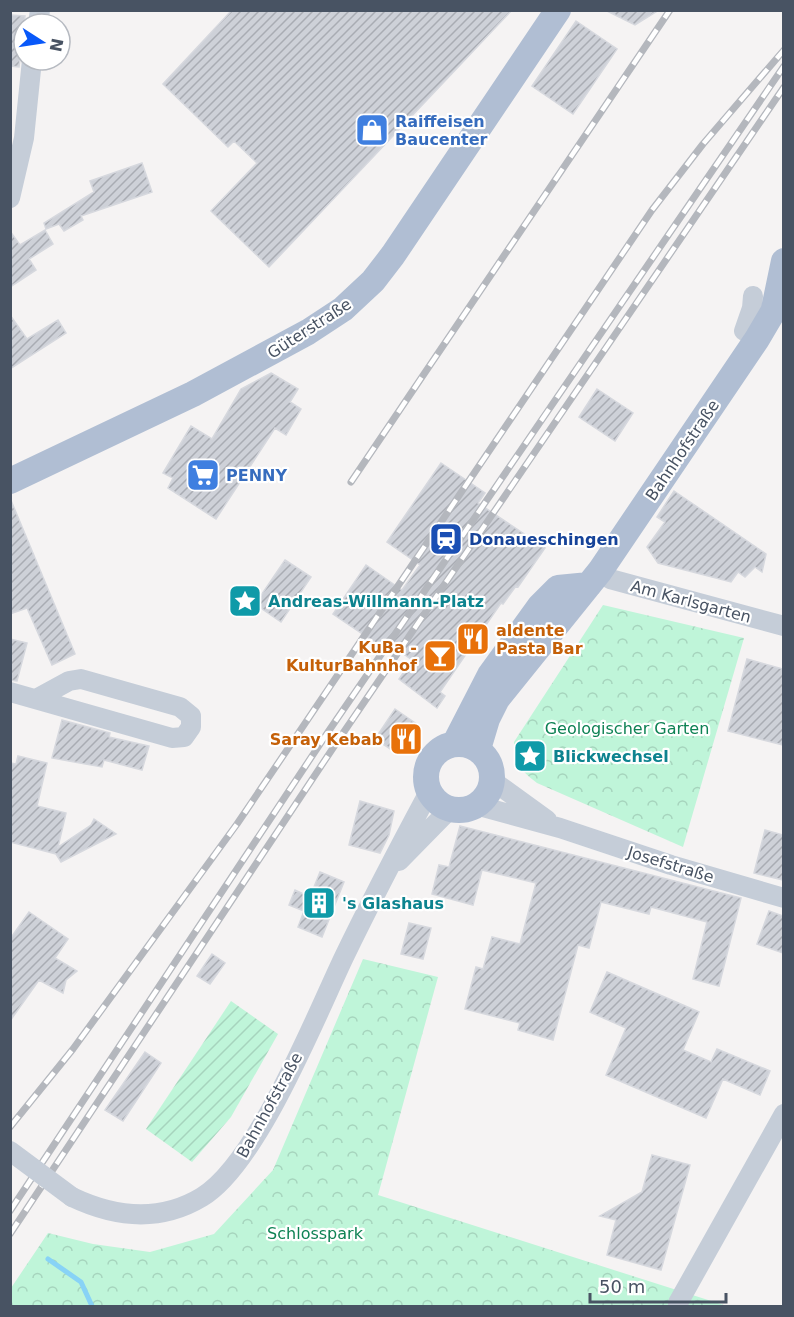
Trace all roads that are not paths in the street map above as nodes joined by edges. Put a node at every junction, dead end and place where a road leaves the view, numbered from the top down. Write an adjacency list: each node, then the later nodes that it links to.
1 (558, 10): 8 (main road, Güterstraße)
2 (31, 72): 3 (street)
3 (10, 198)
4 (783, 261): 6 (main road, Bahnhofstraße)
5 (753, 296): 7 (street)
6 (778, 303): 9 (main road, Bahnhofstraße)
7 (744, 331)
8 (12, 475)
9 (595, 578): 10 (street, Am Karlsgarten); 13 (main road, Bahnhofstraße)
10 (783, 626)
11 (10, 692): 12 (street)
12 (36, 699): 12 (street)
13 (467, 746): 14 (main road); 15 (main road)
14 (492, 781): 16 (main road); 18 (street, Josefstraße)
15 (429, 792): 17 (main road); 19 (street, Bahnhofstraße)
16 (476, 805): 17 (main road); 18 (street, Josefstraße)
17 (450, 809): 19 (street, Bahnhofstraße)
18 (560, 828): 20 (street, Josefstraße)
19 (385, 876): 22 (street, Bahnhofstraße, bridge)
20 (783, 898)
21 (783, 1114): 23 (street)
22 (10, 1151)
23 (678, 1303)

